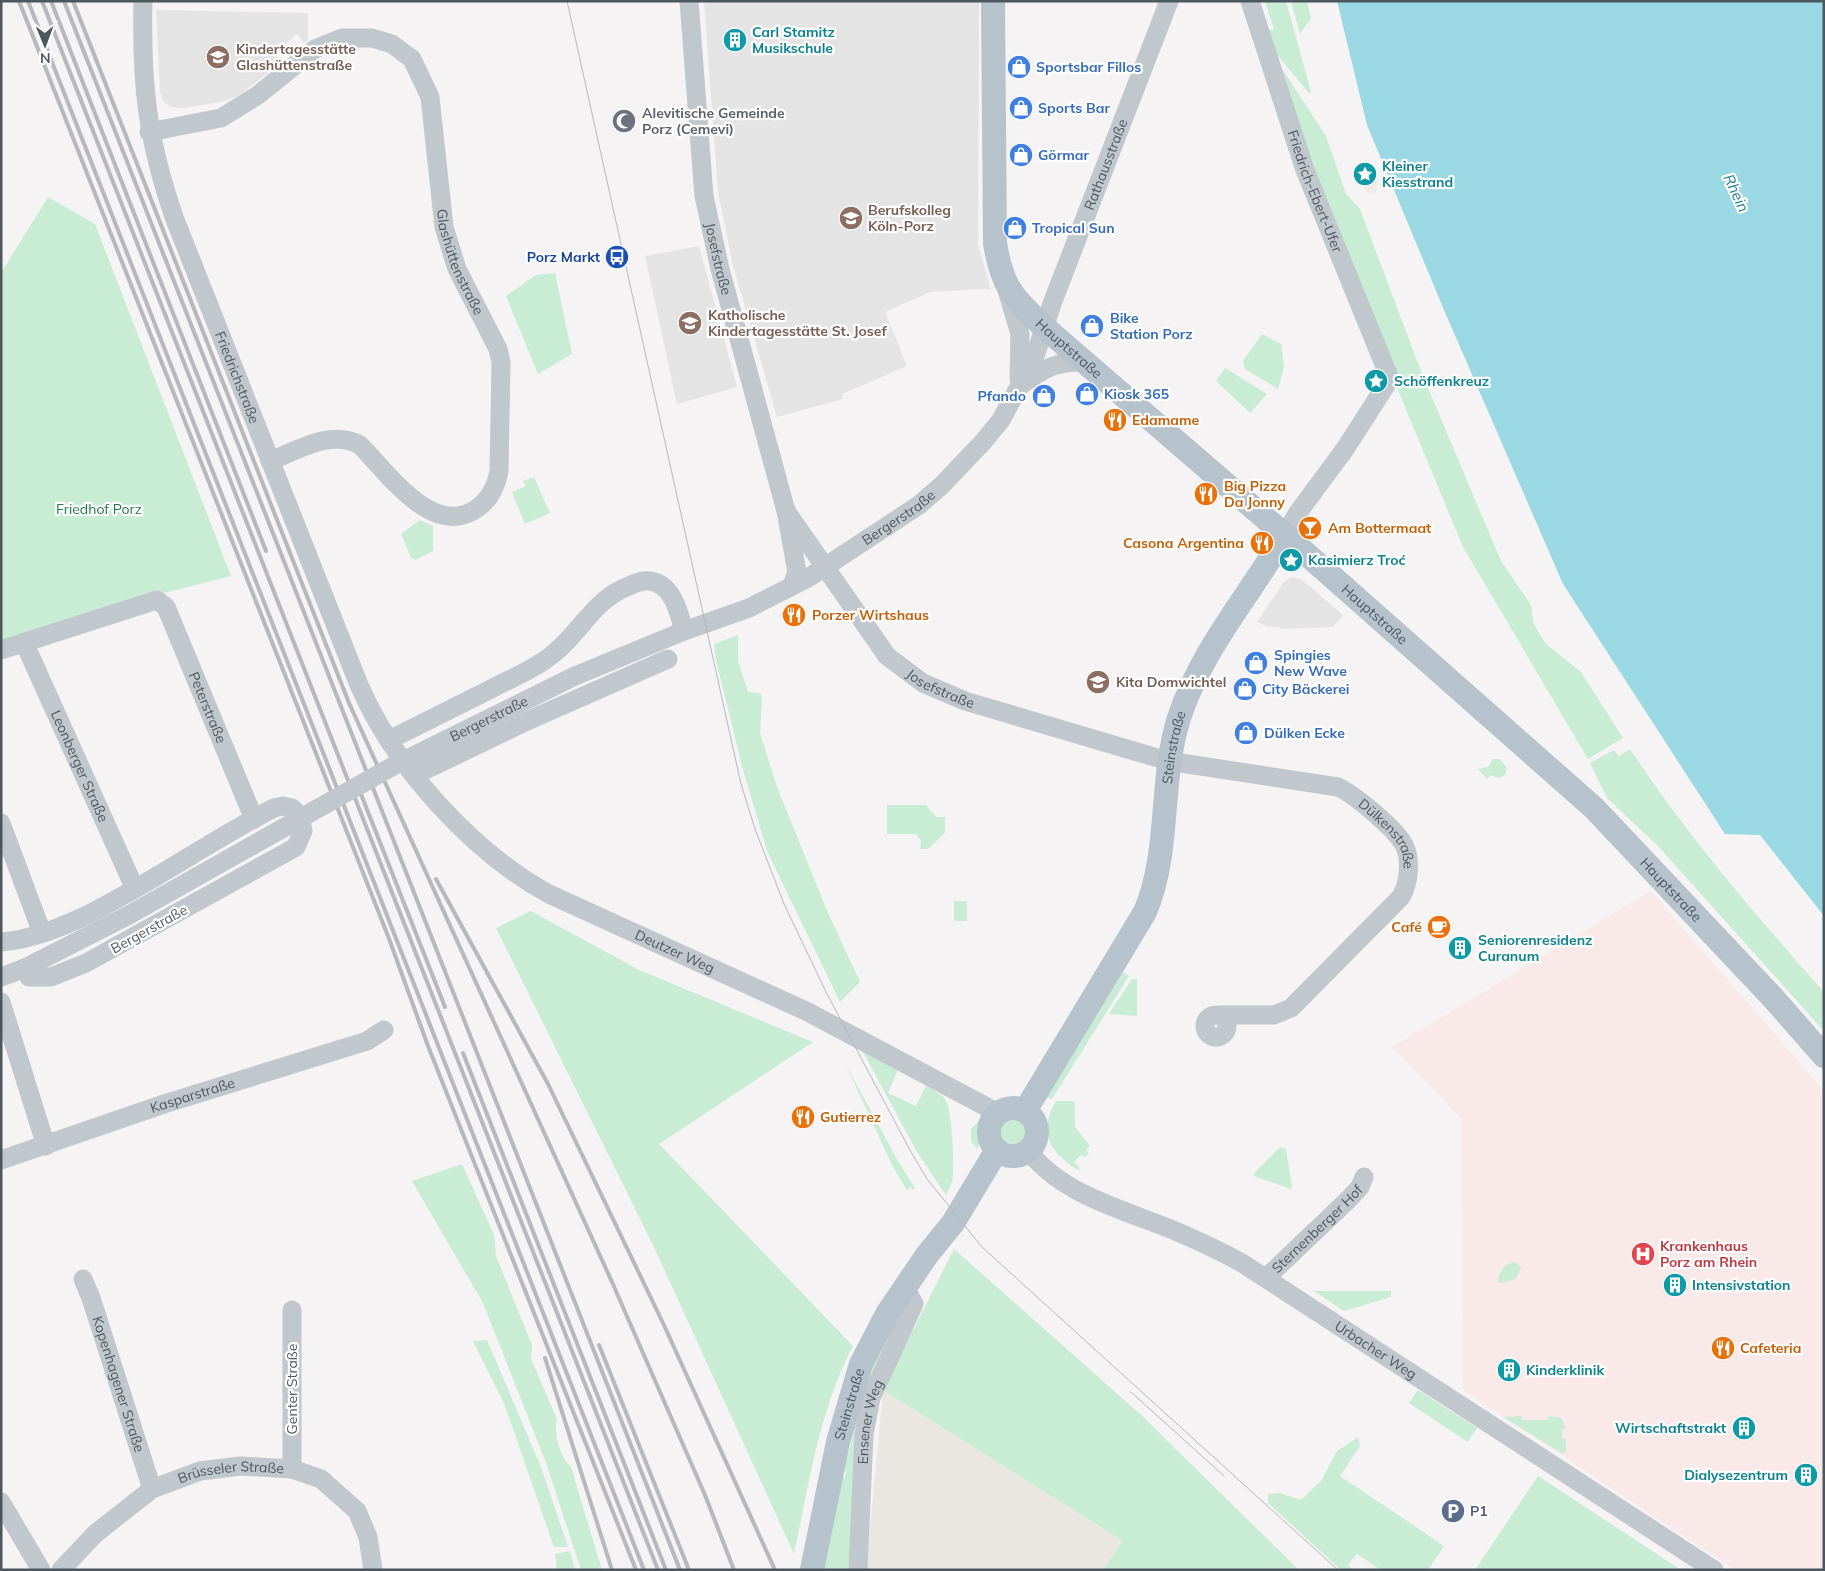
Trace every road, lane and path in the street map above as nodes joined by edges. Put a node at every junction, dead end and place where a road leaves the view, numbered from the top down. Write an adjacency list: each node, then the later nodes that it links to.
1 (143, 1): 6 (street, Friedrichstraße)
2 (689, 1): 13 (street, Josefstraße)
3 (993, 1): 7 (main road, Hauptstraße)
4 (1169, 1): 8 (street, Rathausstraße)
5 (1250, 1): 10 (street, Friedrich-Ebert-Ufer)
6 (149, 132): 12 (street, Friedrichstraße); 12 (street, Glashüttenstraße)
7 (1005, 284): 8 (main road, Hauptstraße); 11 (street)
8 (1044, 327): 9 (main road, Hauptstraße); 11 (street, Bergerstraße)
9 (1086, 362): 11 (street); 14 (main road, Hauptstraße)
10 (1390, 379): 14 (street, Steinstraße)
11 (1018, 387): 15 (street, Bergerstraße)
12 (270, 461): 21 (street, Friedrichstraße)
13 (786, 511): 15 (street, Josefstraße); 16 (street, Josefstraße)
14 (1285, 535): 22 (main road, Steinstraße); 35 (main road, Hauptstraße)
15 (826, 567): 16 (street, Bergerstraße); 22 (street, Josefstraße)
16 (792, 586): 17 (street, Bergerstraße)
17 (684, 631): 21 (street, Bergerstraße); 29 (street, Bergerstraße, bridge)
18 (24, 642): 19 (street); 24 (street, Peterstraße); 26 (street, Leonberger Straße)
19 (1, 650)
20 (668, 659): 23 (street, Bergerstraße)
21 (389, 740): 23 (street, Deutzer Weg)
22 (1168, 761): 33 (street, Dülkenstraße); 36 (main road, Steinstraße)
23 (415, 775): 37 (street, Deutzer Weg)
24 (254, 818): 26 (street, Bergerstraße); 29 (street, Bergerstraße)
25 (1, 823): 27 (street)
26 (135, 889): 27 (street, Bergerstraße)
27 (42, 933): 28 (street, Bergerstraße)
28 (1, 942)
29 (24, 968): 30 (street, Bergerstraße); 31 (street, Bergerstraße)
30 (1, 973)
31 (1, 977)
32 (1, 1002): 39 (street)
33 (1220, 1015)
34 (384, 1030): 39 (street, Kasparstraße)
35 (1824, 1056)
36 (1025, 1111): 37 (main road); 40 (main road)
37 (998, 1113): 38 (main road)
38 (993, 1143): 40 (main road); 45 (main road, Steinstraße)
39 (46, 1146): 41 (street, Kasparstraße)
40 (1028, 1150): 43 (street, Urbacher Weg)
41 (1, 1160)
42 (1364, 1177): 43 (street, Sternenberger Hof)
43 (1266, 1278): 55 (street, Urbacher Weg)
44 (83, 1279): 48 (street, Kopenhagener Straße)
45 (905, 1287): 53 (main road, Steinstraße); 54 (street, Ensener Weg)
46 (292, 1310): 47 (street, Genter Straße)
47 (292, 1469): 48 (street, Brüsseler Straße); 52 (street, Brüsseler Straße)
48 (152, 1489): 51 (street, Brüsseler Straße)
49 (1, 1502): 50 (street)
50 (41, 1570)
51 (61, 1570)
52 (373, 1570)
53 (812, 1570)
54 (858, 1570)
55 (1714, 1570)

